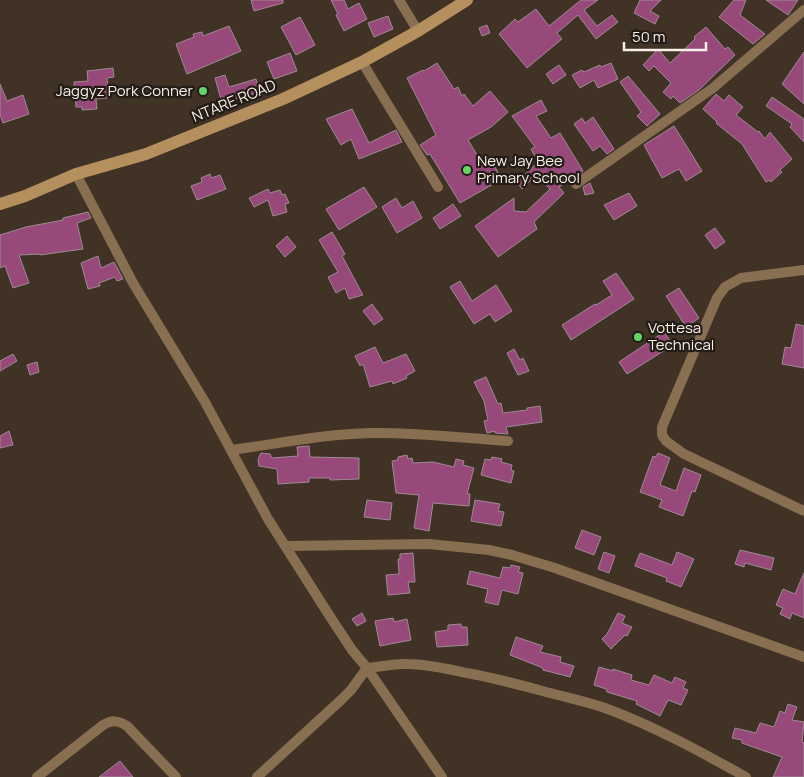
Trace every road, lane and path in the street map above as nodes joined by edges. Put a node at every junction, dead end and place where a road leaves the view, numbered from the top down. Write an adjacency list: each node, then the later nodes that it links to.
1 (399, 0): 5 (street)
2 (466, 0): 5 (main road, NTARE ROAD)
3 (804, 10): 4 (street)
4 (800, 20): 8 (street)
5 (418, 31): 6 (main road, NTARE ROAD)
6 (362, 62): 7 (main road, NTARE ROAD); 9 (street)
7 (76, 174): 10 (main road, NTARE ROAD); 13 (street)
8 (576, 184)
9 (438, 187)
10 (0, 204)
11 (804, 270): 14 (street)
12 (508, 442): 13 (street)
13 (231, 450): 15 (street)
14 (804, 511)
15 (285, 546): 16 (street); 17 (street)
16 (804, 657)
17 (367, 668): 20 (street); 21 (street); 22 (street)
18 (37, 777): 19 (street)
19 (176, 777)
20 (257, 777)
21 (442, 777)
22 (746, 777)

